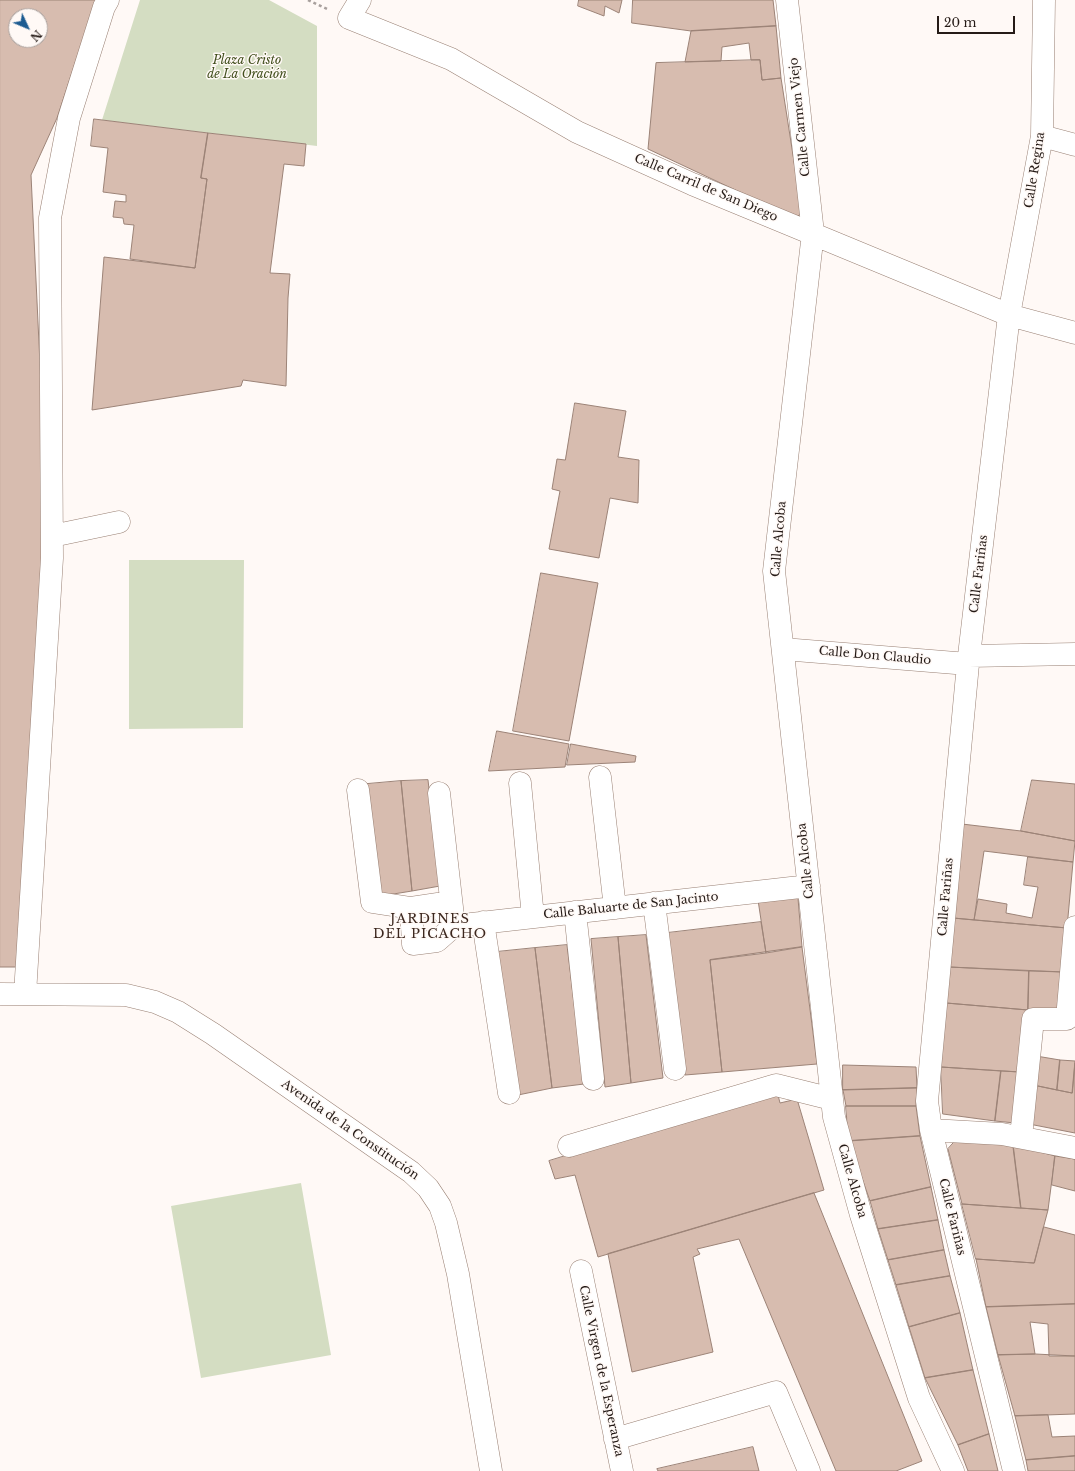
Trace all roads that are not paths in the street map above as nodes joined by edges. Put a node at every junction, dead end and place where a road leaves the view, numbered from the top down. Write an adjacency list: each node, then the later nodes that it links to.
1 (108, 0): 11 (street)
2 (788, 0): 7 (street, Calle Carmen Viejo)
3 (1044, 0): 5 (street, Calle Regina)
4 (354, 9): 7 (street, Calle Carril de San Diego)
5 (1042, 136): 6 (street); 8 (street, Calle Regina)
6 (1075, 145)
7 (813, 233): 8 (street, Calle Carril de San Diego); 12 (street, Calle Alcoba)
8 (1009, 314): 9 (street, Calle Carril de San Diego); 14 (street, Calle Fariñas)
9 (1075, 333)
10 (118, 522): 11 (street)
11 (52, 536): 29 (street)
12 (782, 649): 14 (street, Calle Don Claudio); 19 (street, Calle Alcoba)
13 (1075, 654): 14 (street, Calle Don Claudio)
14 (968, 660): 34 (street, Calle Fariñas)
15 (600, 777): 22 (street)
16 (520, 783): 24 (street)
17 (358, 790): 21 (street)
18 (439, 793): 26 (street)
19 (809, 886): 20 (street, Calle Baluarte de San Jacinto); 33 (street, Calle Alcoba)
20 (654, 903): 22 (street, Calle Baluarte de San Jacinto); 30 (street)
21 (411, 908): 26 (street); 26 (street)
22 (615, 908): 23 (street, Calle Baluarte de San Jacinto)
23 (575, 912): 24 (street, Calle Baluarte de San Jacinto); 31 (street)
24 (533, 917): 25 (street, Calle Baluarte de San Jacinto)
25 (483, 922): 26 (street, Calle Baluarte de San Jacinto); 32 (street)
26 (454, 926)
27 (1075, 927): 35 (street)
28 (0, 994): 29 (street, Avenida de la Constitución)
29 (25, 994): 40 (street, Avenida de la Constitución)
30 (675, 1069)
31 (593, 1079)
32 (509, 1093)
33 (832, 1099): 36 (street); 43 (street, Calle Alcoba)
34 (931, 1130): 35 (street); 44 (street, Calle Fariñas)
35 (1020, 1137): 37 (street)
36 (569, 1146)
37 (1075, 1148)
38 (580, 1271): 39 (street, Calle Virgen de la Esperanza)
39 (615, 1439): 41 (street, Calle Virgen de la Esperanza); 42 (street)
40 (491, 1471)
41 (622, 1471)
42 (809, 1471)
43 (953, 1471)
44 (1014, 1471)

